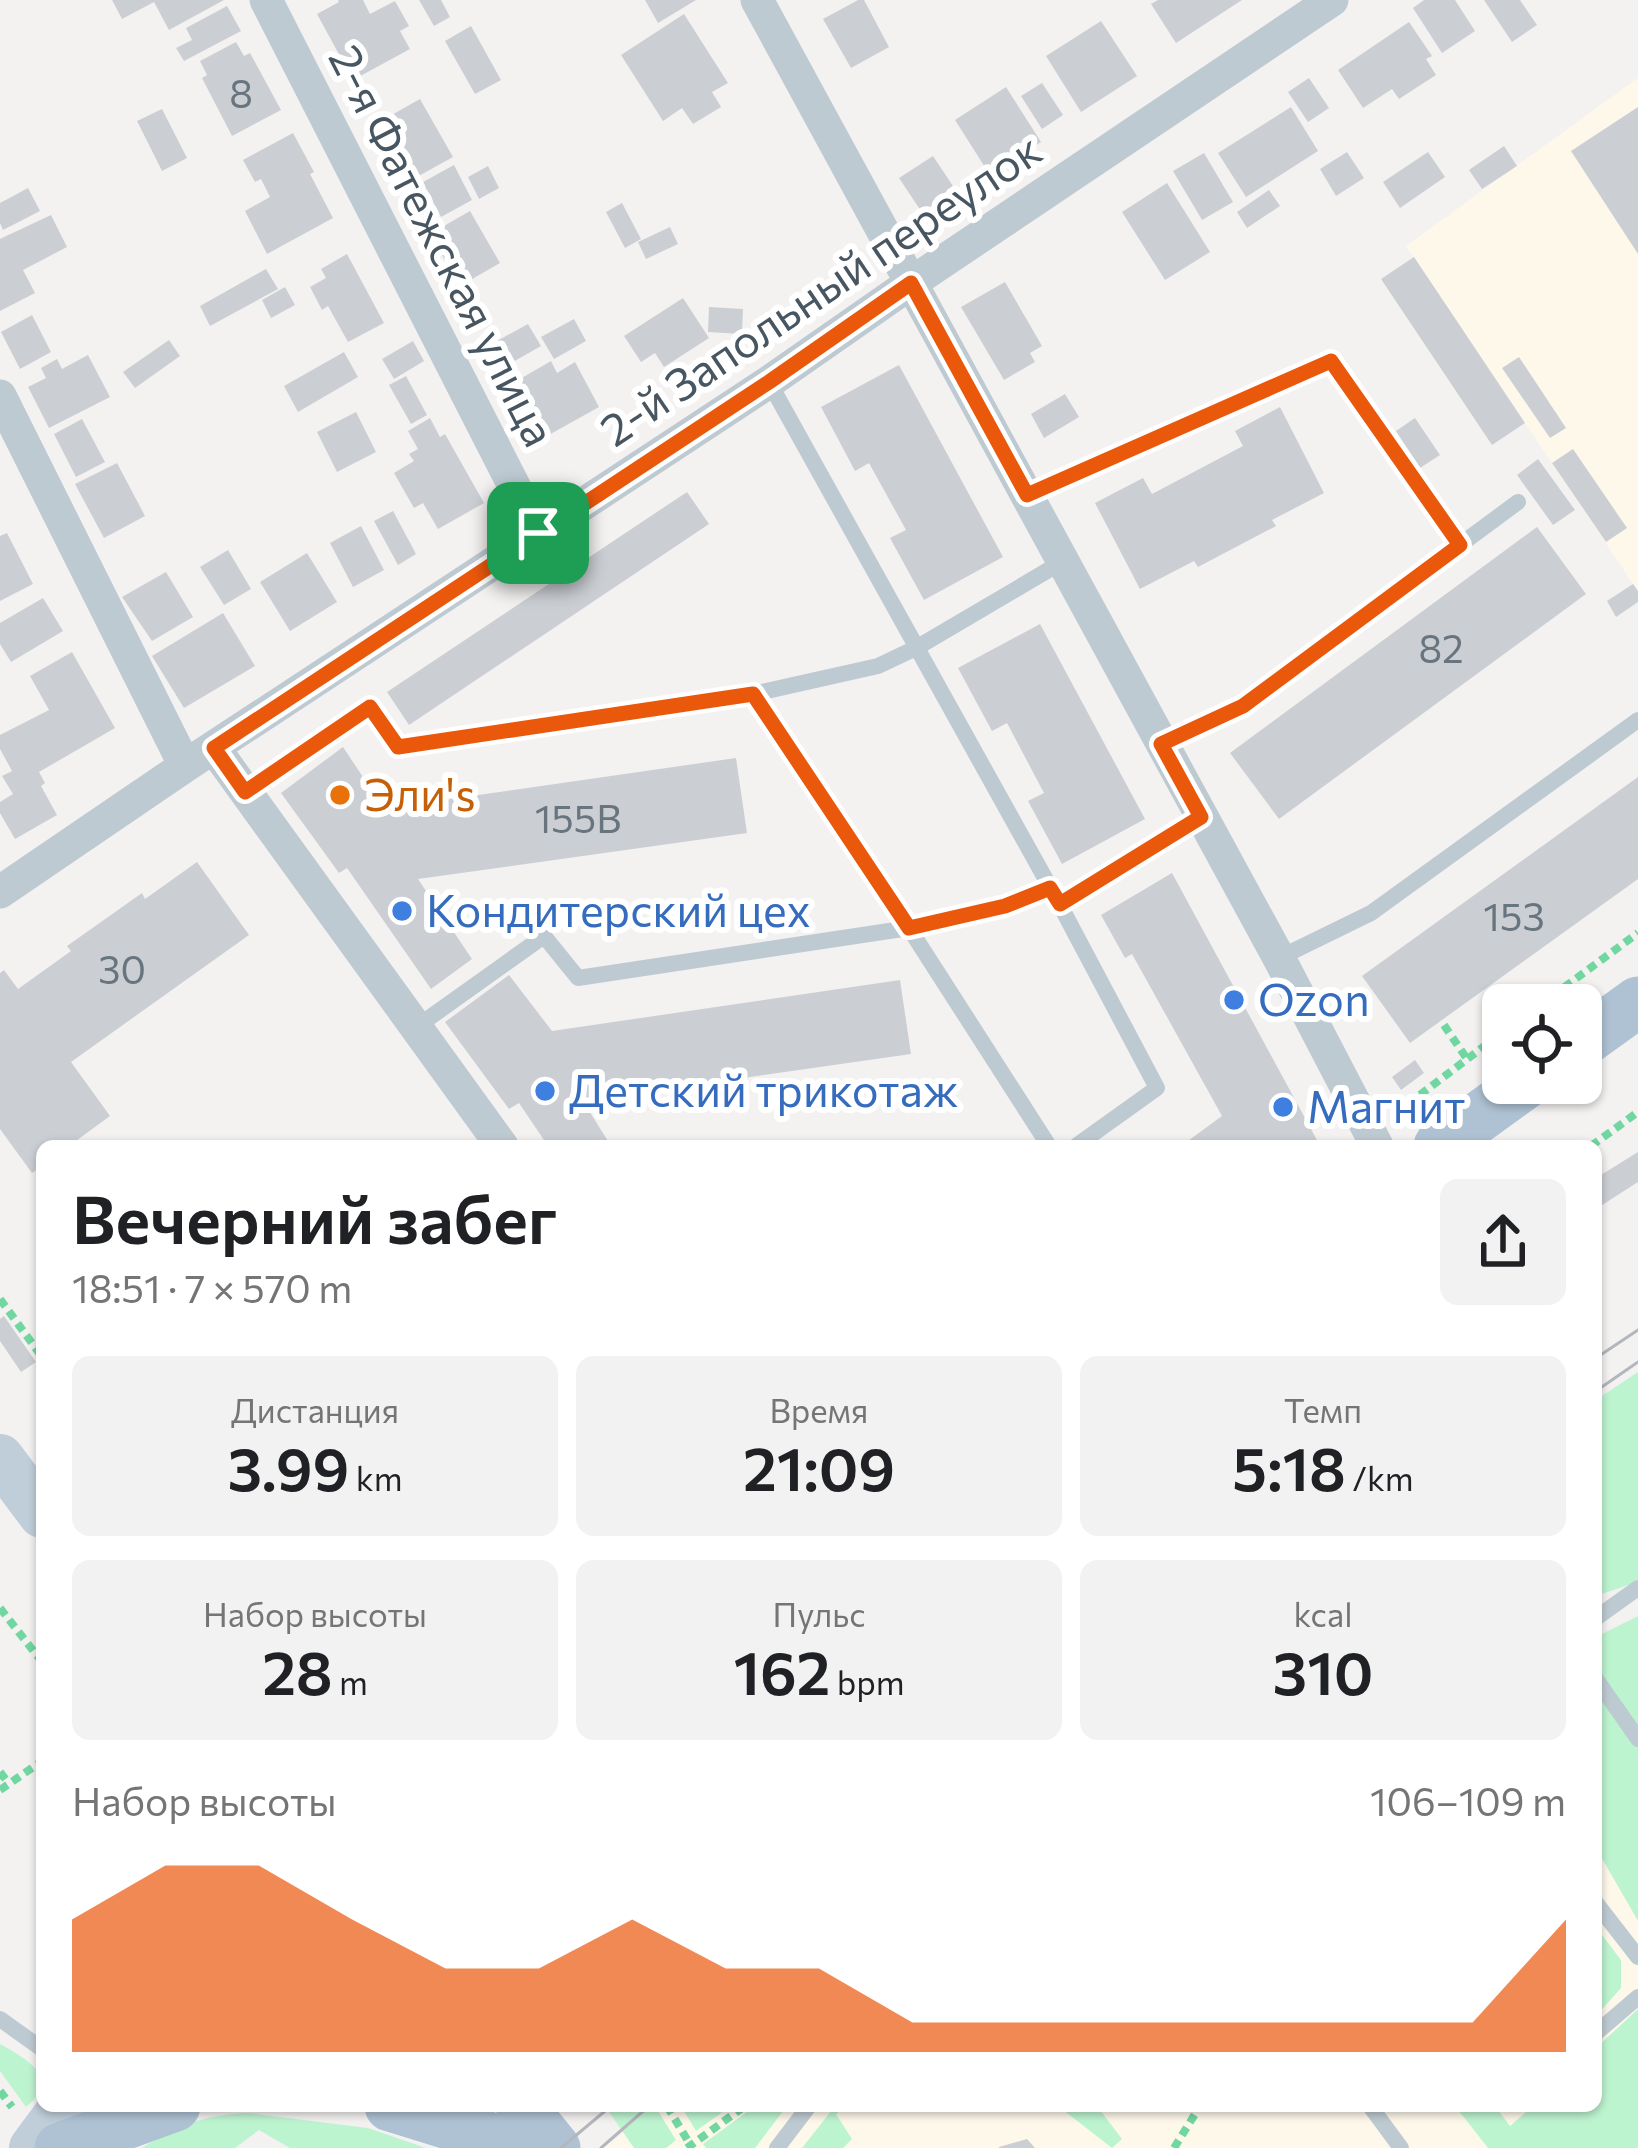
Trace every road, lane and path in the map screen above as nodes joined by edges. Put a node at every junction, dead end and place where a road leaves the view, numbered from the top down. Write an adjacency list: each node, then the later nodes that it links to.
1 (266, 0): 9 (street, 2-я Фатежская улица)
2 (757, 0): 4 (street)
3 (1332, 0): 4 (street, 2-й Запольный переулок)
4 (911, 283): 5 (street, 2-й Запольный переулок); 7 (street)
5 (769, 382): 9 (street, 2-й Запольный переулок); 12 (lane)
6 (0, 396): 16 (street)
7 (1027, 495): 10 (lane); 11 (street)
8 (1518, 502): 10 (lane)
9 (538, 533): 16 (street, 2-й Запольный переулок)
10 (1460, 545): 15 (lane)
11 (1062, 562): 12 (lane); 15 (street)
12 (916, 648): 13 (lane); 20 (lane)
13 (753, 694): 17 (lane); 21 (lane)
14 (1638, 720): 23 (lane)
15 (1161, 744): 18 (street)
16 (199, 757): 17 (street); 19 (street, 2-й Запольный переулок)
17 (245, 792): 27 (street)
18 (1201, 817): 20 (lane); 23 (street)
19 (0, 892)
20 (1055, 896): 21 (lane); 35 (lane)
21 (909, 928): 27 (lane); 34 (lane)
22 (1638, 933): 24 (path)
23 (1280, 958): 36 (street)
24 (1569, 984)
25 (1638, 1002): 28 (main road)
26 (1444, 1025): 30 (path)
27 (416, 1028): 33 (street)
28 (1602, 1028)
29 (1482, 1048): 30 (path)
30 (1467, 1059): 36 (path)
31 (1497, 1104): 37 (main road)
32 (1638, 1112): 38 (path)
33 (498, 1140)
34 (1045, 1140)
35 (1084, 1140)
36 (1374, 1140)
37 (1446, 1140)
38 (1599, 1140)
39 (0, 1299): 40 (path)
40 (36, 1349)
41 (0, 1457): 42 (main road)
42 (36, 1506)
43 (1638, 1588): 45 (lane)
44 (0, 1608): 46 (path)
45 (1602, 1614)
46 (36, 1654)
47 (1602, 1688): 48 (lane)
48 (1638, 1739)
49 (36, 1765): 51 (path)
50 (0, 1772): 51 (path)
51 (4, 1787)
52 (1602, 1911): 53 (lane)
53 (1638, 1957)
54 (1638, 1997): 56 (lane)
55 (0, 2019): 57 (lane)
56 (1602, 2028)
57 (36, 2045)
58 (60, 2112): 70 (main road)
59 (96, 2112): 71 (main road)
60 (159, 2112): 72 (main road)
61 (410, 2112): 73 (main road)
62 (526, 2112): 74 (main road)
63 (562, 2112): 75 (main road)
64 (670, 2112): 69 (path)
65 (737, 2112): 69 (path)
66 (804, 2112): 76 (lane)
67 (1196, 2112): 77 (path)
68 (1374, 2112): 78 (lane)
69 (690, 2147)
70 (33, 2148)
71 (45, 2148)
72 (60, 2148)
73 (508, 2148)
74 (555, 2148)
75 (574, 2148)
76 (777, 2148)
77 (1174, 2148)
78 (1400, 2148)

